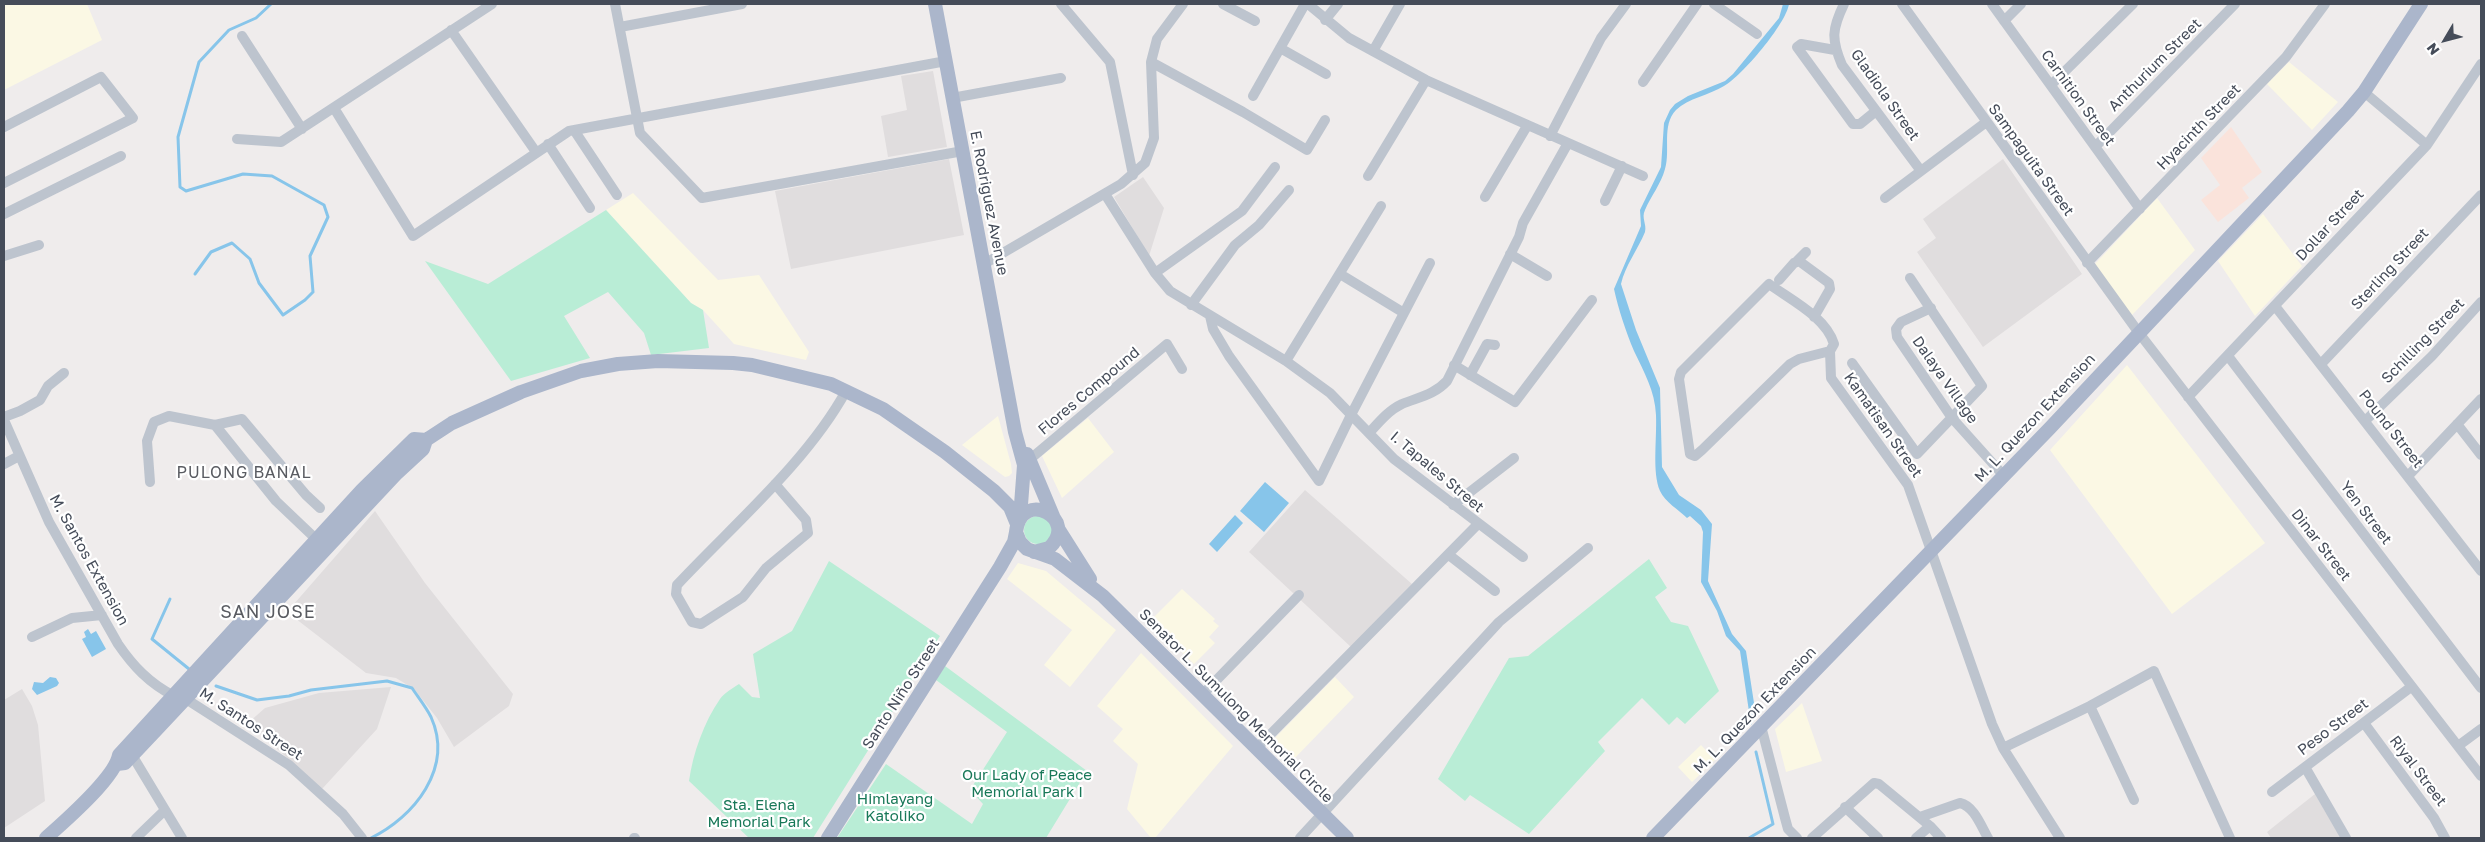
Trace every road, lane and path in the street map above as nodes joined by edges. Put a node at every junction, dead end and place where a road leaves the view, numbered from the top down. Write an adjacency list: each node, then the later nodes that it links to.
1 (492, 4): 27 (street)
2 (615, 4): 26 (street)
3 (742, 4): 22 (street)
4 (935, 4): 33 (main road, E. Rodriguez Avenue)
5 (1061, 4): 65 (street)
6 (1183, 4): 34 (street)
7 (1223, 4): 24 (street)
8 (1307, 4): 23 (street); 30 (street)
9 (1338, 4): 23 (street)
10 (1400, 4): 32 (street)
11 (1626, 4): 53 (street)
12 (1697, 4): 39 (street)
13 (1714, 4): 28 (street)
14 (1844, 4): 31 (street, Gladiola Street)
15 (1902, 4): 48 (street, Sampaguita Street)
16 (1992, 4): 25 (street, Carnition Street)
17 (2021, 4): 25 (street)
18 (2133, 4): 40 (street)
19 (2234, 4): 58 (street, Anthurium Street)
20 (2324, 4): 78 (street, Hyacinth Street)
21 (2421, 4): 41 (main road, M. L. Quezon Extension)
22 (689, 9): 26 (street)
23 (1325, 20): 32 (street)
24 (1255, 21)
25 (2004, 21): 40 (street, Carnition Street)
26 (620, 27): 46 (street)
27 (451, 30): 44 (street); 60 (street)
28 (1757, 34)
29 (242, 36): 51 (street)
30 (1280, 48): 36 (street); 42 (street)
31 (1836, 50): 45 (street, Gladiola Street); 45 (street)
32 (1373, 51): 38 (street)
33 (946, 61): 43 (main road, E. Rodriguez Avenue); 46 (street)
34 (1151, 62): 47 (street); 65 (street)
35 (2481, 64): 57 (street, Dollar Street)
36 (1326, 74)
37 (1061, 78): 43 (street)
38 (1426, 80): 49 (street); 66 (street)
39 (1643, 82)
40 (2051, 85): 58 (street, Carnition Street)
41 (2364, 92): 57 (street); 101 (main road, M. L. Quezon Extension)
42 (1253, 96)
43 (952, 98): 59 (main road, E. Rodriguez Avenue)
44 (334, 108): 51 (street); 60 (street)
45 (1876, 112): 64 (street, Gladiola Street)
46 (637, 118): 52 (street); 59 (street)
47 (1325, 120)
48 (1985, 122): 64 (street); 86 (street, Sampaguita Street)
49 (1527, 126): 53 (street); 73 (street)
50 (4, 127): 68 (street)
51 (302, 128): 54 (street)
52 (574, 130): 55 (street); 71 (street)
53 (1550, 136): 56 (street)
54 (237, 139)
55 (548, 144): 60 (street); 77 (street)
56 (1568, 144): 62 (street); 82 (street)
57 (2426, 145): 96 (street, Dollar Street)
58 (2095, 147): 78 (street, Carnition Street)
59 (963, 150): 87 (main road, E. Rodriguez Avenue)
60 (536, 152)
61 (121, 156): 79 (street)
62 (1622, 166): 67 (street); 75 (street)
63 (1275, 167): 88 (street)
64 (1921, 171): 74 (street)
65 (1134, 175): 70 (street)
66 (1368, 176)
67 (1643, 176)
68 (4, 183)
69 (1289, 190): 95 (street)
70 (1105, 194): 87 (street); 88 (street, I. Tapales Street)
71 (617, 195)
72 (2481, 195): 107 (street, Sterling Street)
73 (1485, 196)
74 (1885, 198)
75 (1605, 201)
76 (1381, 206): 89 (street)
77 (590, 208)
78 (2140, 209): 86 (street, Hyacinth Street)
79 (4, 214)
80 (39, 245): 83 (street)
81 (1806, 252): 84 (street)
82 (1510, 254): 90 (street); 108 (street)
83 (4, 256)
84 (1797, 261): 92 (street); 100 (street)
85 (1430, 263): 98 (street)
86 (2087, 263): 101 (street, Sampaguita Street)
87 (984, 264): 115 (main road, E. Rodriguez Avenue)
88 (1155, 273): 95 (street, I. Tapales Street)
89 (1340, 274): 98 (street); 105 (street)
90 (1547, 276)
91 (1910, 278): 97 (street)
92 (1774, 282): 100 (street, Kamatisan Street); 103 (street)
93 (1592, 300): 111 (street)
94 (2481, 302): 119 (street, Schilling Street)
95 (1192, 305): 99 (street, I. Tapales Street)
96 (2275, 306): 104 (street, Dollar Street); 107 (street, Pound Street)
97 (1931, 308): 118 (street); 118 (street, Dalaya Village)
98 (1404, 313): 116 (street)
99 (1210, 316): 105 (street, I. Tapales Street); 116 (street)
100 (1814, 317): 103 (street, Kamatisan Street)
101 (2139, 333): 113 (street, Dinar Street); 130 (main road, M. L. Quezon Extension)
102 (1495, 345): 111 (street)
103 (1830, 351): 145 (street, Kamatisan Street)
104 (2228, 356): 113 (street, Dollar Street); 156 (street, Yen Street)
105 (1286, 361): 116 (street, I. Tapales Street)
106 (1852, 363): 118 (street)
107 (2321, 364): 119 (street, Pound Street)
108 (1454, 366): 111 (street); 122 (street)
109 (1182, 369): 127 (street, Flores Compound)
110 (64, 373): 117 (street)
111 (1470, 375)
112 (846, 391): 123 (main road); 129 (main road); 133 (street)
113 (2188, 397): 155 (street, Dinar Street)
114 (2481, 399): 120 (street)
115 (1011, 409): 127 (main road, E. Rodriguez Avenue); 134 (main road, E. Rodriguez Avenue)
116 (1352, 413): 122 (street, I. Tapales Street)
117 (4, 418): 125 (street, M. Santos Extension)
118 (1952, 418): 130 (street, Dalaya Village)
119 (2365, 421): 131 (street, Pound Street)
120 (2457, 424): 124 (street); 131 (street)
121 (215, 425): 132 (street); 136 (street); 142 (street)
122 (1370, 432): 135 (street, I. Tapales Street)
123 (426, 440): 142 (main road); 158 (main road)
124 (2481, 455)
125 (19, 456): 128 (street); 153 (street, M. Santos Extension)
126 (1514, 458): 135 (street)
127 (1029, 460): 138 (main road, E. Rodriguez Avenue)
128 (4, 464)
129 (971, 472): 134 (main road); 140 (main road)
130 (2004, 476): 145 (main road, M. L. Quezon Extension)
131 (2408, 476): 149 (street, Pound Street)
132 (150, 482)
133 (775, 484): 133 (street)
134 (1020, 501): 137 (main road); 140 (main road, E. Rodriguez Avenue)
135 (1453, 505): 139 (street, I. Tapales Street)
136 (320, 508)
137 (1036, 509): 138 (main road); 140 (main road)
138 (1053, 516): 141 (main road)
139 (1478, 524): 146 (street, I. Tapales Street); 147 (street)
140 (1018, 525): 144 (main road); 148 (main road, Santo Niño Street)
141 (1059, 530): 144 (main road); 152 (main road, Senator L. Sumulong Memorial Circle)
142 (317, 540): 158 (main road)
143 (1588, 548): 174 (street)
144 (1033, 551): 148 (main road, Santo Niño Street); 152 (main road, Senator L. Sumulong Memorial Circle)
145 (1930, 551): 161 (main road, M. L. Quezon Extension); 164 (street, Kamatisan Street)
146 (1449, 555): 150 (street); 165 (street, I. Tapales Street)
147 (1523, 557)
148 (1000, 567): 181 (main road, Santo Niño Street)
149 (2481, 571)
150 (1495, 591)
151 (1299, 595): 157 (street)
152 (1103, 596): 157 (main road, Senator L. Sumulong Memorial Circle)
153 (102, 614): 154 (street); 158 (street, M. Santos Extension)
154 (32, 637)
155 (2411, 687): 160 (street, Peso Street); 163 (street, Dinar Street)
156 (2481, 688)
157 (1202, 695): 165 (main road, Senator L. Sumulong Memorial Circle)
158 (180, 697): 166 (main road); 167 (main road); 180 (street, M. Santos Street)
159 (2090, 706): 164 (street); 171 (street); 192 (street)
160 (2364, 723): 168 (street, Peso Street); 194 (street, Riyal Street)
161 (1761, 726): 184 (main road, M. L. Quezon Extension); 185 (street)
162 (2481, 729): 163 (street)
163 (2458, 746): 169 (street, Dinar Street)
164 (2003, 748): 191 (street, Kamatisan Street)
165 (1256, 749): 174 (main road, Senator L. Sumulong Memorial Circle)
166 (132, 755): 167 (main road); 173 (street)
167 (117, 764): 177 (main road)
168 (2305, 767): 170 (street, Peso Street); 193 (street)
169 (2481, 776)
170 (2272, 792)
171 (2134, 800)
172 (1845, 807): 175 (street); 186 (street); 187 (street)
173 (166, 810): 178 (street); 179 (street)
174 (1323, 815): 182 (street); 183 (main road, Senator L. Sumulong Memorial Circle)
175 (1920, 817): 176 (street); 190 (street)
176 (1930, 826): 188 (street); 189 (street)
177 (46, 838)
178 (136, 838)
179 (182, 838)
180 (362, 838)
181 (828, 838)
182 (1300, 838)
183 (1347, 838)
184 (1653, 838)
185 (1797, 838)
186 (1812, 838)
187 (1878, 838)
188 (1916, 838)
189 (1941, 838)
190 (1988, 838)
191 (2060, 838)
192 (2230, 838)
193 (2346, 838)
194 (2445, 838)

